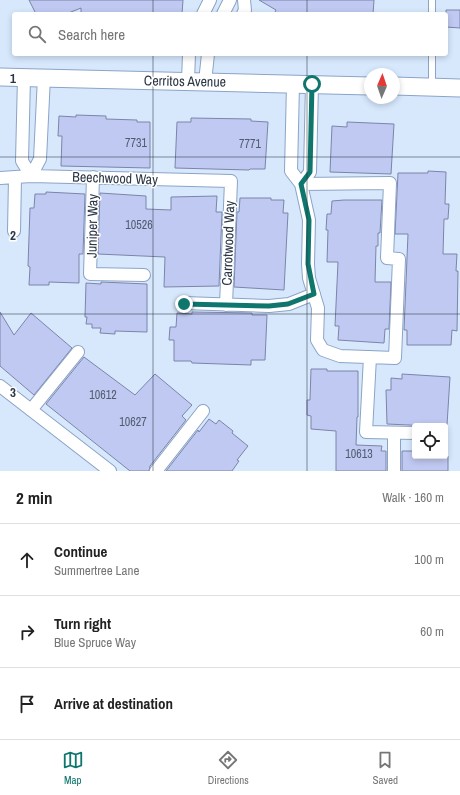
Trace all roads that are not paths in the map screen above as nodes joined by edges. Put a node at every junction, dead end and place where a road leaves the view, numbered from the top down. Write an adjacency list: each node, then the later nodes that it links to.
1 (210, 0): 5 (street)
2 (230, 0): 6 (street)
3 (244, 0): 7 (street)
4 (432, 0): 8 (lane)
5 (204, 12)
6 (224, 12)
7 (244, 12)
8 (432, 12)
9 (189, 56): 15 (street)
10 (208, 56): 16 (street)
11 (432, 56): 21 (lane)
12 (0, 77): 13 (main road, Cerritos Avenue)
13 (24, 77): 14 (main road, Cerritos Avenue); 23 (street)
14 (44, 78): 15 (main road, Cerritos Avenue); 23 (street)
15 (188, 81): 16 (main road, Cerritos Avenue)
16 (205, 82): 17 (main road, Cerritos Avenue)
17 (293, 84): 18 (main road, Cerritos Avenue); 28 (street)
18 (312, 84): 19 (main road, Cerritos Avenue); 28 (street)
19 (364, 86)
20 (400, 86): 21 (main road)
21 (432, 87): 22 (main road)
22 (460, 88)
23 (31, 176): 24 (street, Beechwood Way); 26 (street, Beechwood Way)
24 (93, 177): 27 (street, Beechwood Way); 30 (street, Juniper Way)
25 (0, 178): 26 (street, Beechwood Way)
26 (15, 178): 29 (street)
27 (230, 181): 33 (street, Carrotwood Way)
28 (301, 184): 31 (street); 35 (street)
29 (14, 231)
30 (144, 275)
31 (314, 294): 33 (street); 35 (street)
32 (184, 304): 33 (street)
33 (226, 305)
34 (78, 352): 37 (street)
35 (370, 357): 39 (street)
36 (0, 386): 37 (street)
37 (31, 410): 41 (street)
38 (203, 411): 42 (street)
39 (394, 433): 40 (street); 43 (street)
40 (412, 433)
41 (110, 471)
42 (156, 471)
43 (394, 471)

